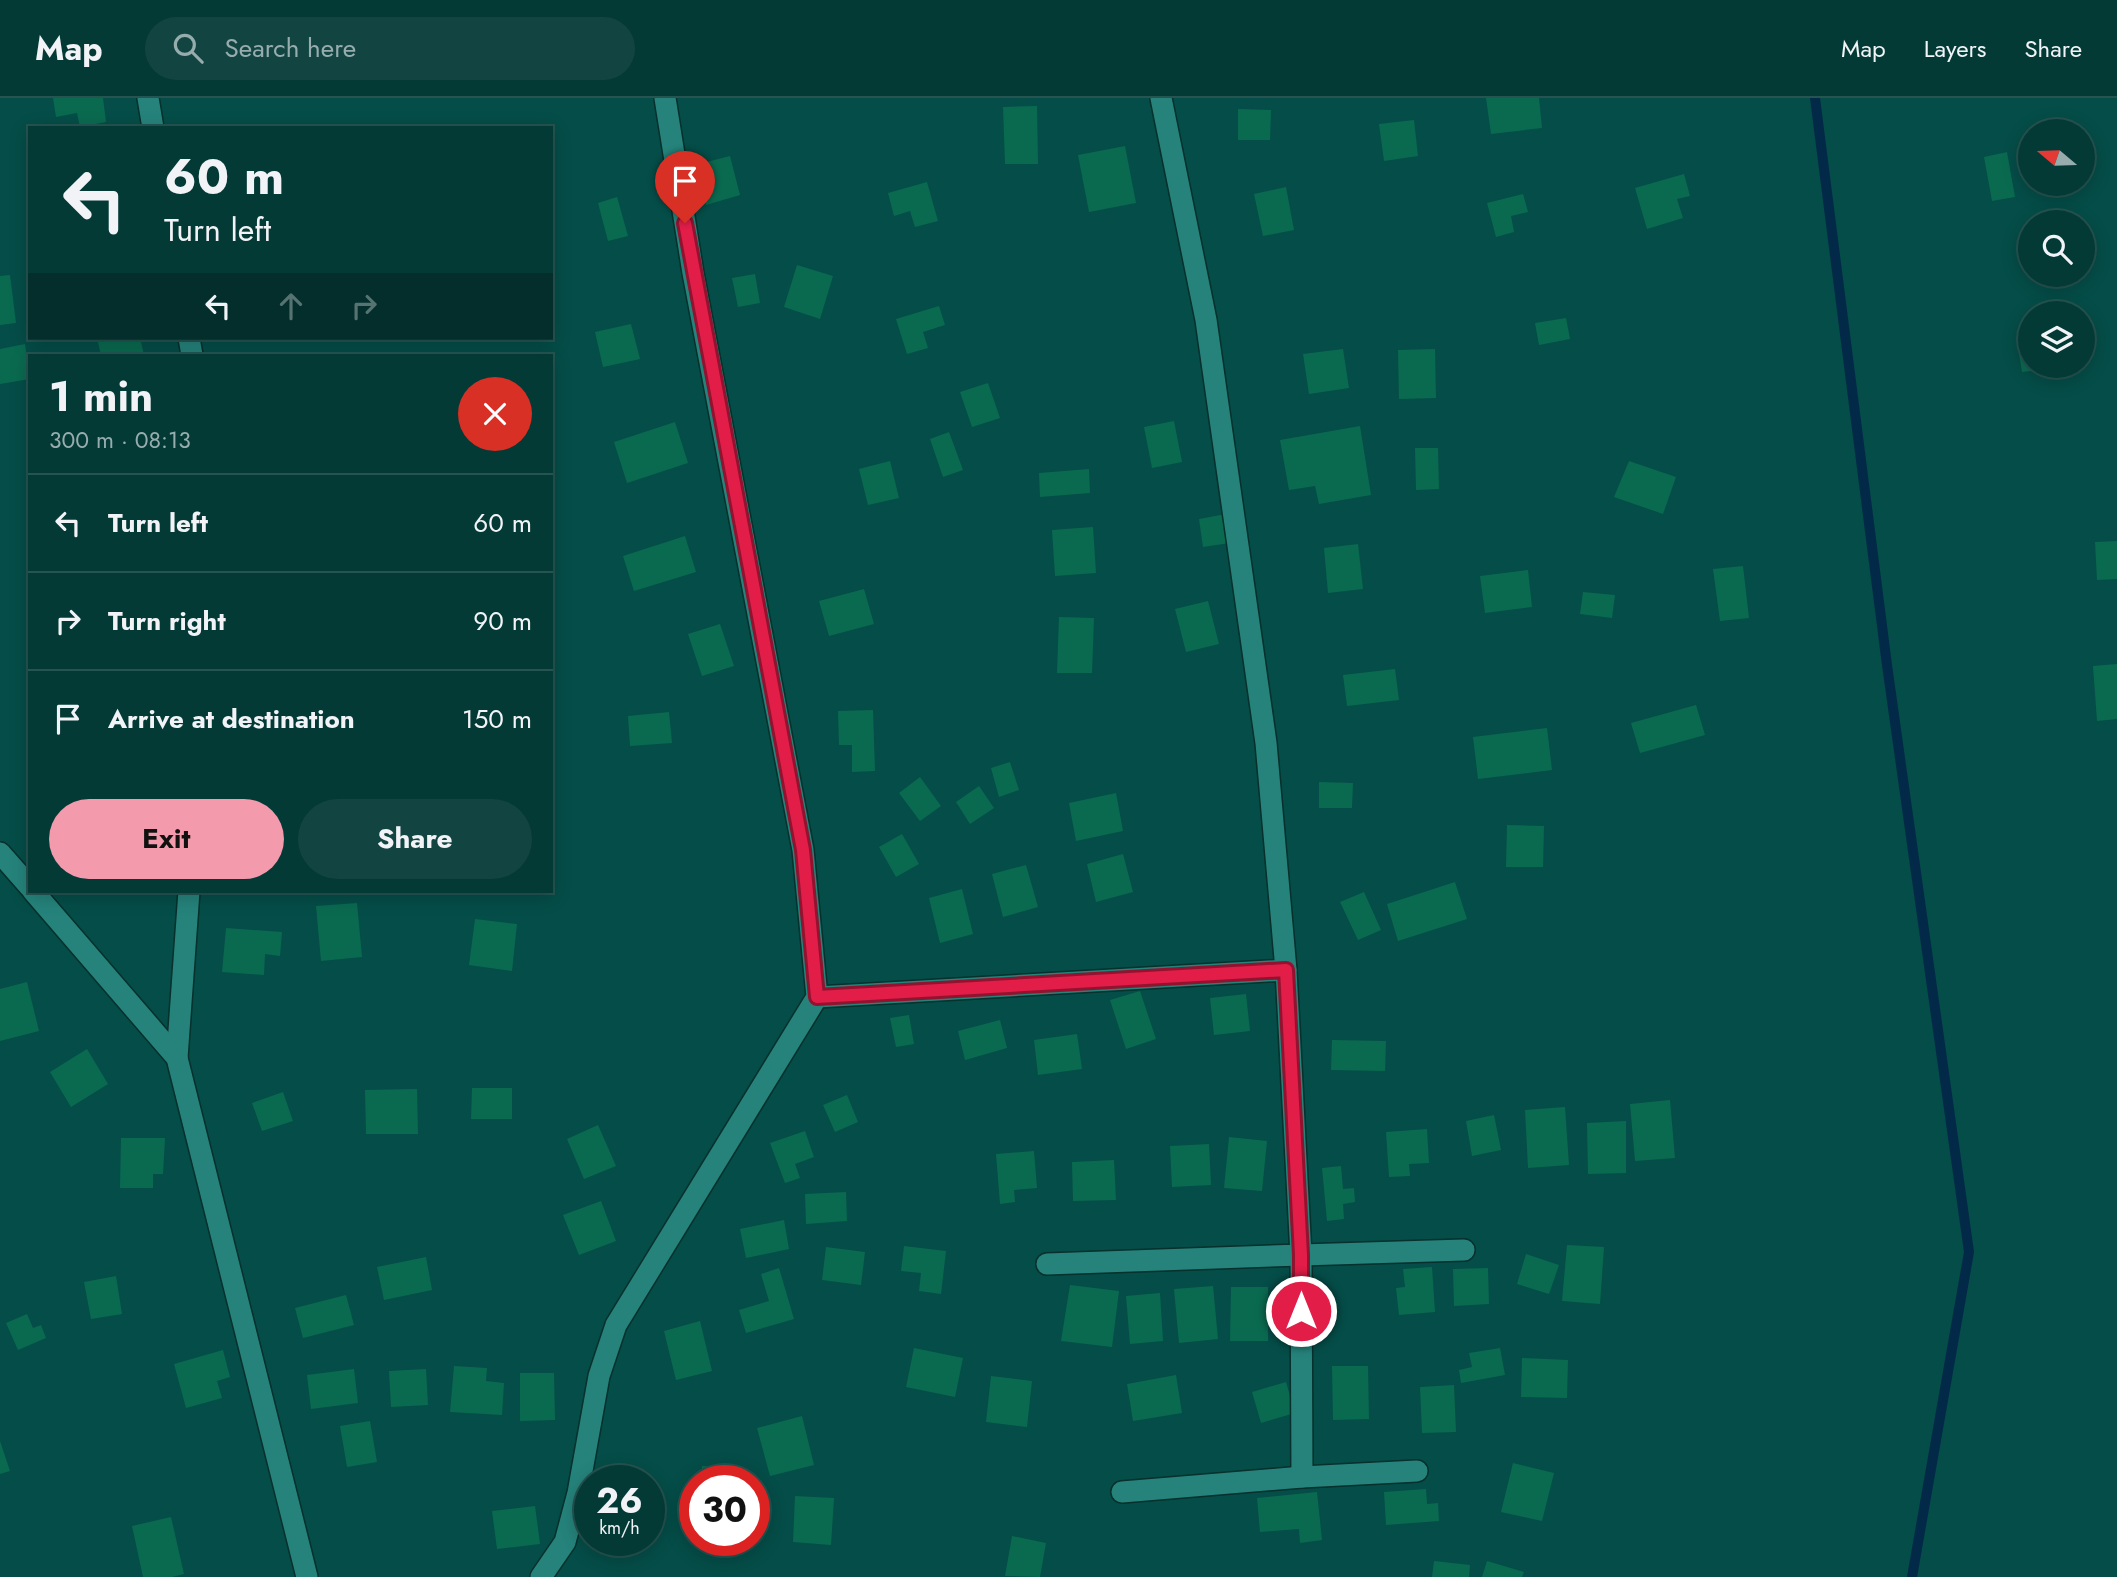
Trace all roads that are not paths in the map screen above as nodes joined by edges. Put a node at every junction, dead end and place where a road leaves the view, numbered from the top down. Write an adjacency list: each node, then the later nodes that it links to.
1 (148, 98): 4 (street)
2 (665, 98): 10 (street)
3 (1161, 98): 9 (street)
4 (153, 126)
5 (0, 853): 6 (street)
6 (28, 886)
7 (34, 893): 11 (street)
8 (190, 893): 11 (street)
9 (1286, 970): 10 (street); 13 (street)
10 (817, 997): 19 (street)
11 (177, 1058): 18 (street)
12 (1464, 1250): 13 (street)
13 (1301, 1255): 14 (street); 16 (street)
14 (1047, 1264)
15 (1417, 1471): 16 (street)
16 (1302, 1477): 17 (street)
17 (1122, 1492)
18 (307, 1577)
19 (541, 1577)

